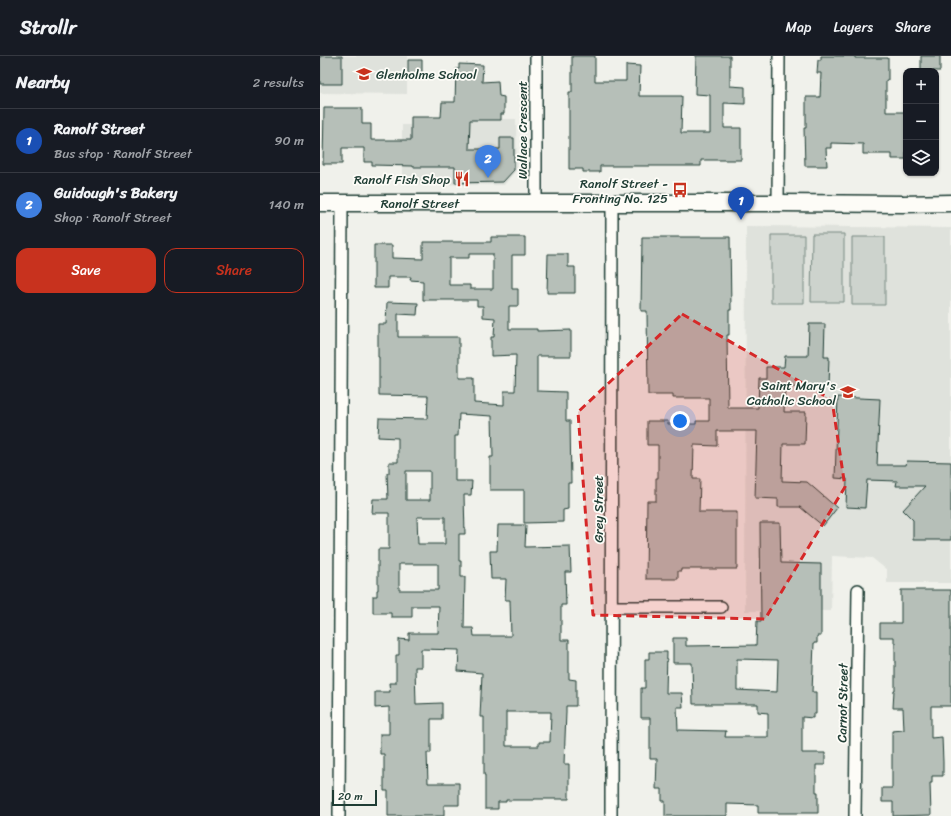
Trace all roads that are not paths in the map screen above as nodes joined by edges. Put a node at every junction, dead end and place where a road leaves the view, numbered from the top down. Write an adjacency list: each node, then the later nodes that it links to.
1 (536, 56): 5 (street, Wallace Crescent)
2 (778, 56): 7 (street)
3 (320, 203): 4 (street, Ranolf Street)
4 (342, 203): 5 (street, Ranolf Street); 12 (street)
5 (536, 203): 6 (street, Ranolf Street)
6 (612, 203): 7 (street, Ranolf Street); 10 (street, Grey Street)
7 (778, 203): 8 (street, Ranolf Street)
8 (951, 203)
9 (858, 590): 14 (street, Carnot Street)
10 (612, 607): 11 (street); 13 (street, Grey Street)
11 (721, 607)
12 (339, 816)
13 (611, 816)
14 (855, 816)

